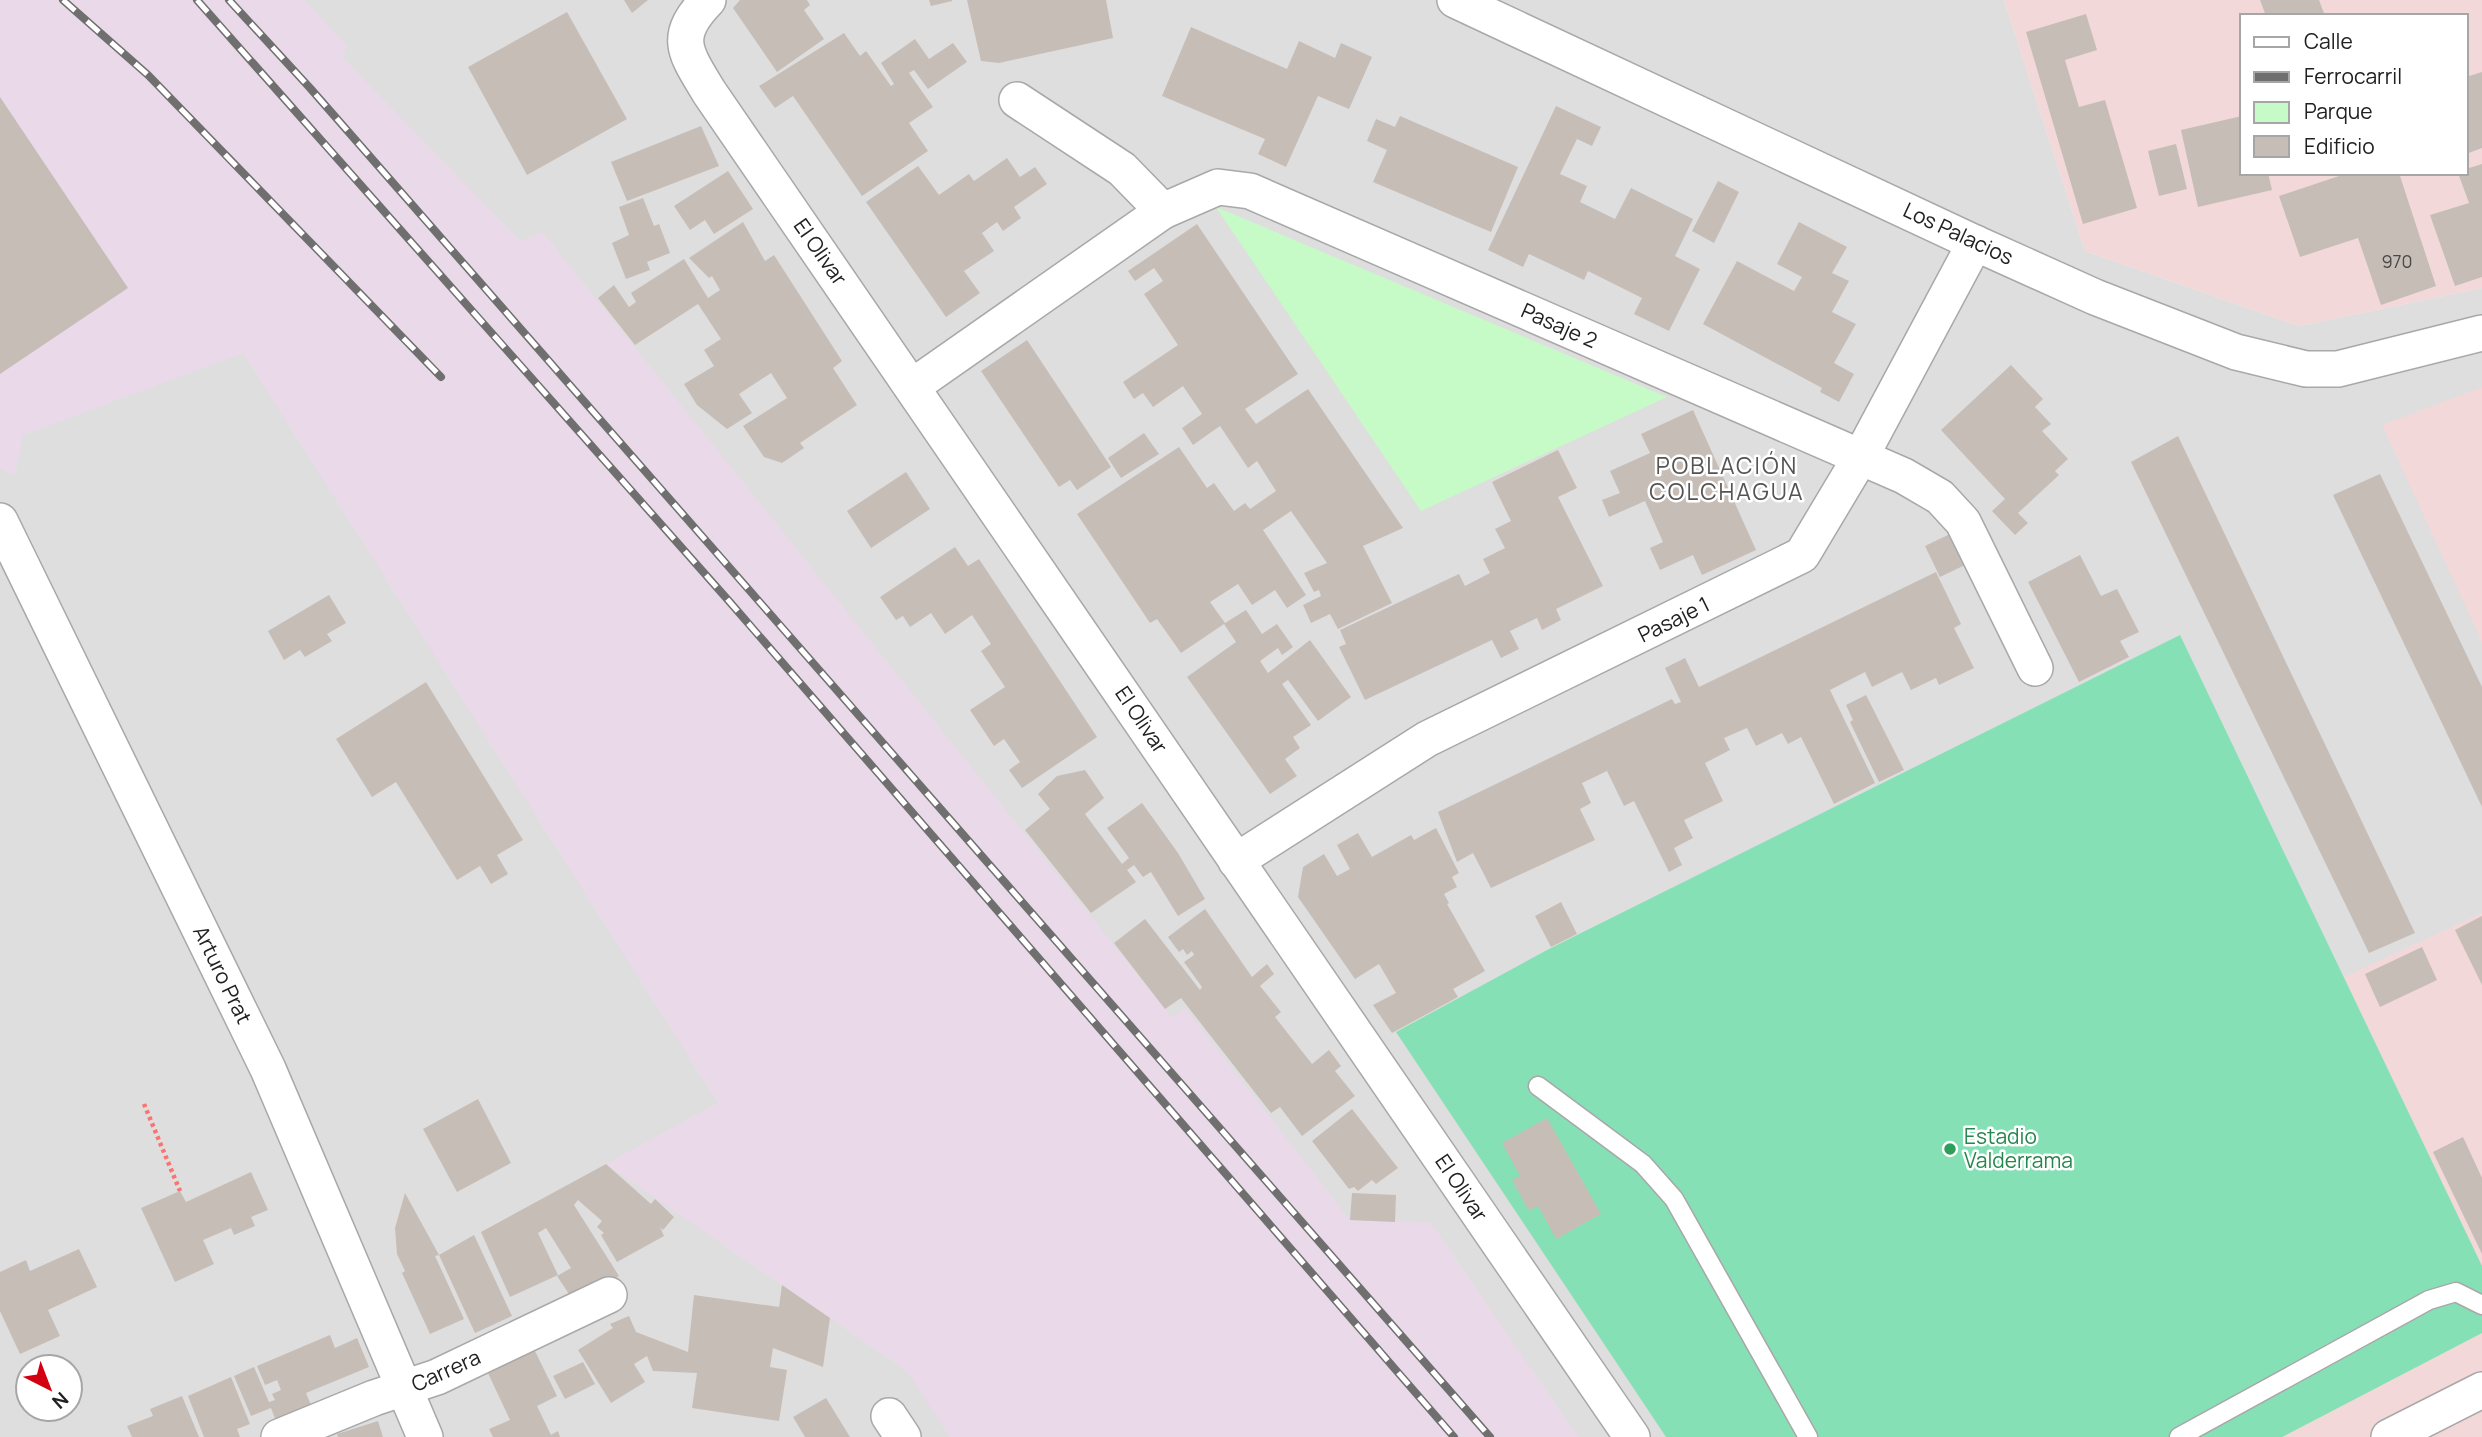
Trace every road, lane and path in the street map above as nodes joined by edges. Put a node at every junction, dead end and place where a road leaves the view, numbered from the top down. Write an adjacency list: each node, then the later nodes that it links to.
1 (708, 0): 7 (street, El Olivar)
2 (1455, 0): 5 (street, Los Palacios)
3 (1017, 100): 4 (street)
4 (1163, 211): 7 (street, Pasaje 2); 8 (street, Pasaje 2)
5 (1975, 243): 6 (street, Los Palacios); 8 (street, Pasaje 1)
6 (2482, 333)
7 (912, 386): 11 (street, El Olivar)
8 (1860, 458): 10 (street, Pasaje 2); 11 (street, Pasaje 1)
9 (0, 521): 17 (street, Arturo Prat)
10 (2035, 668)
11 (1236, 861): 21 (street, El Olivar)
12 (1538, 1086): 22 (lane)
13 (144, 1104): 14 (path)
14 (180, 1191)
15 (609, 1295): 17 (street, Carrera)
16 (2482, 1305): 23 (lane)
17 (406, 1389): 19 (street, Carrera); 20 (street, Arturo Prat)
18 (2482, 1390): 24 (street)
19 (279, 1437)
20 (425, 1437)
21 (1632, 1437)
22 (1808, 1437)
23 (2179, 1437)
24 (2389, 1437)

